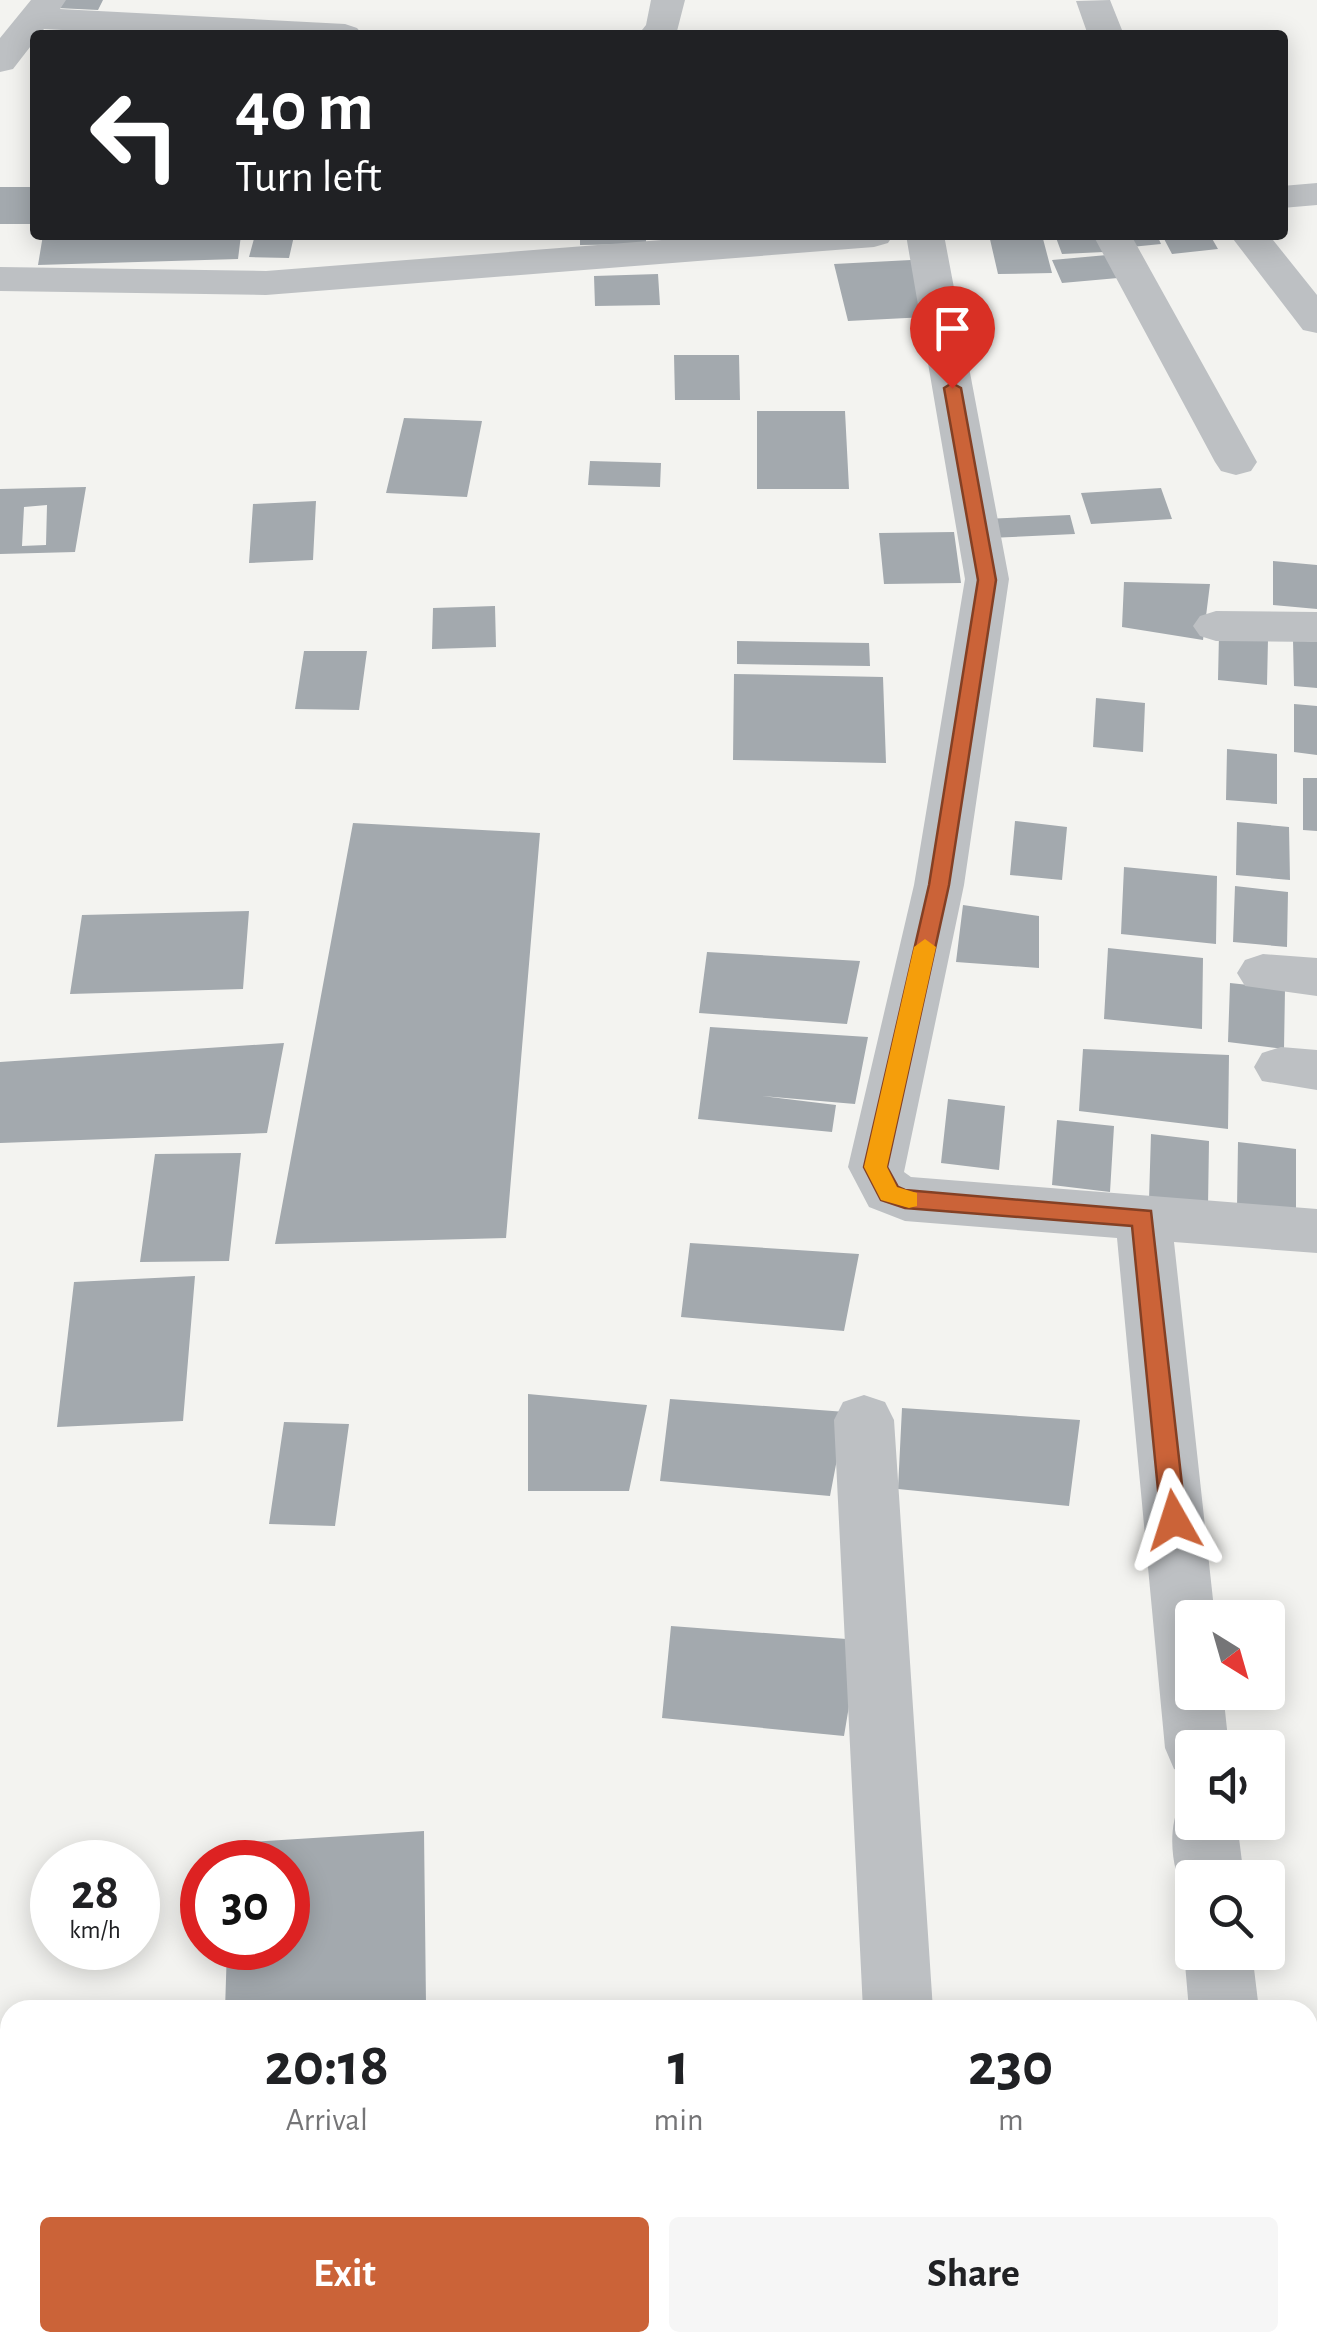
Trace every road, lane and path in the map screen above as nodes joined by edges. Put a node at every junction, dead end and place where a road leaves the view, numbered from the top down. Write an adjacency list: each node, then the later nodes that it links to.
1 (668, 0): 5 (street)
2 (1093, 2): 6 (street)
3 (42, 9): 4 (street); 7 (street)
4 (287, 30)
5 (662, 30)
6 (1104, 30)
7 (0, 61)
8 (1317, 194): 9 (street)
9 (1288, 196)
10 (809, 240): 14 (street)
11 (925, 240): 21 (street)
12 (1115, 240): 16 (street)
13 (1252, 240): 15 (street)
14 (0, 280)
15 (1317, 321)
16 (1236, 462)
17 (1216, 626): 18 (street)
18 (1317, 627)
19 (1263, 973): 20 (street)
20 (1317, 976)
21 (1142, 1217): 22 (street); 24 (street)
22 (1317, 1231)
23 (864, 1420): 26 (street)
24 (1195, 1730)
25 (1220, 1970): 27 (street)
26 (897, 2000)
27 (1223, 2000)

